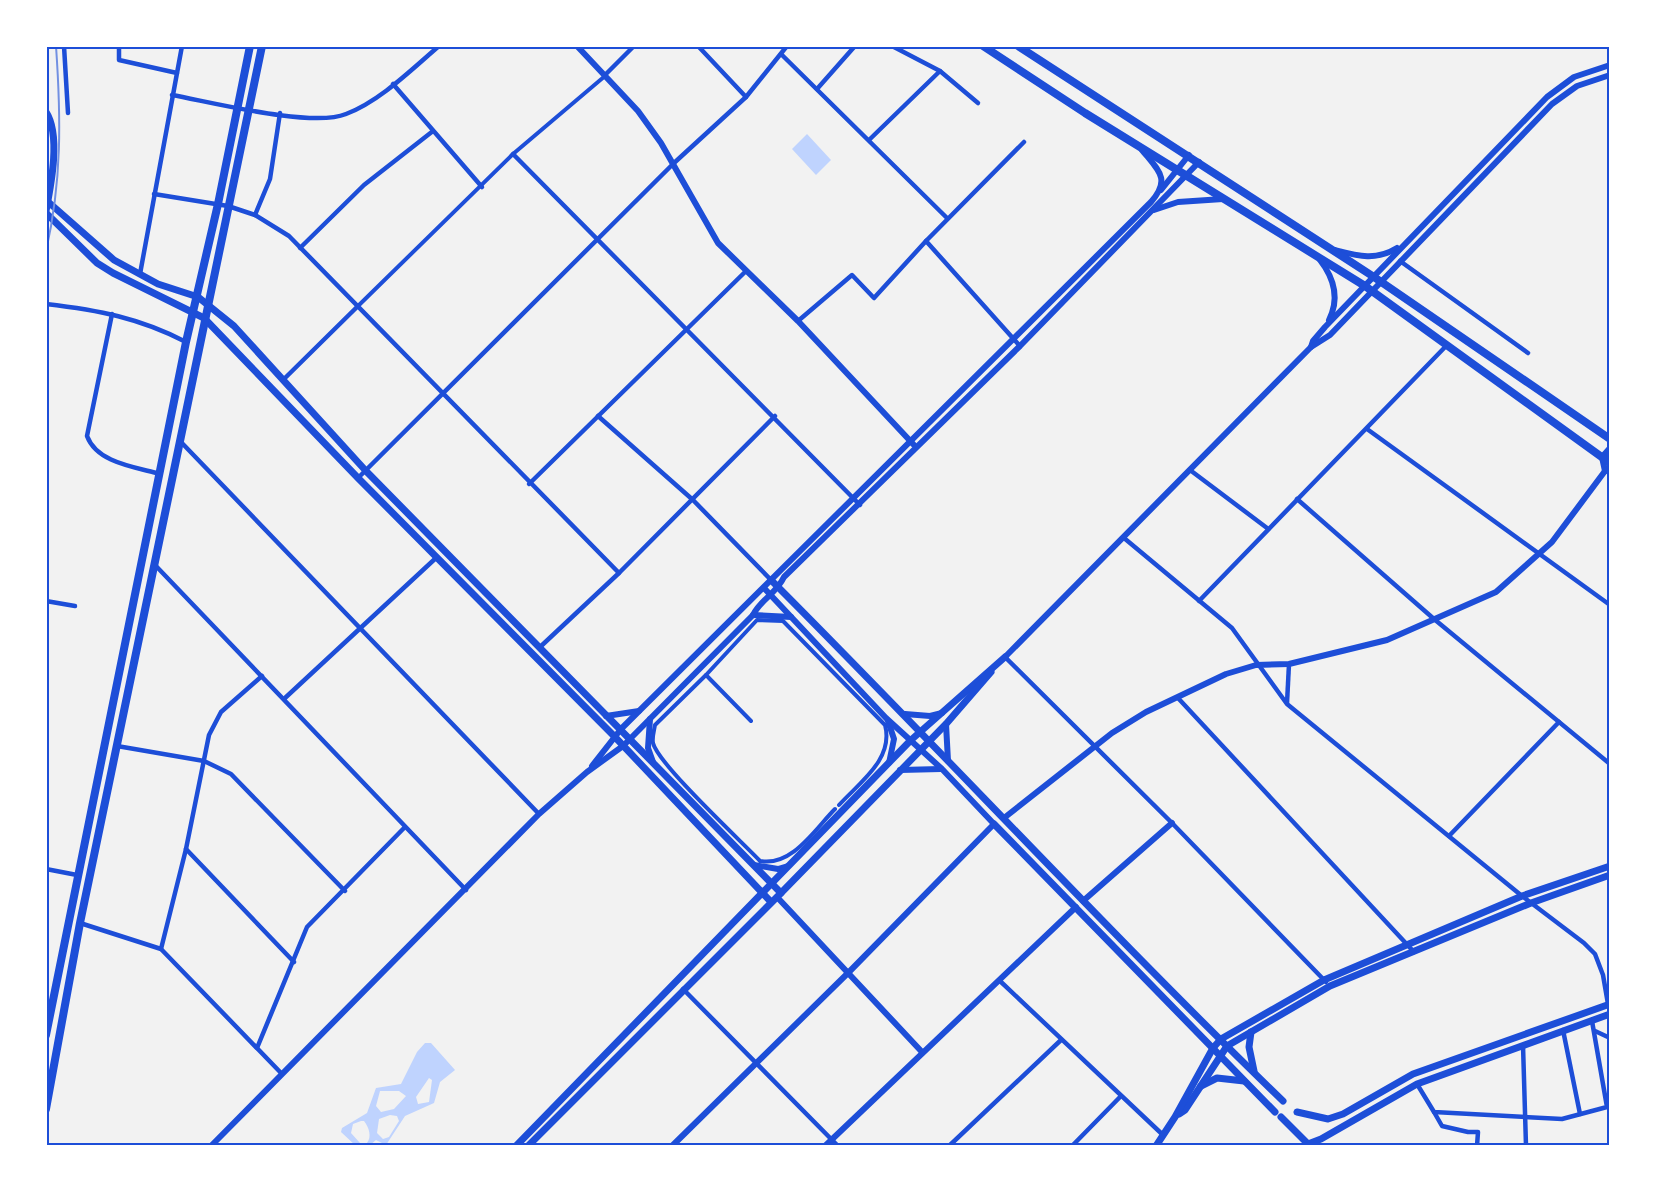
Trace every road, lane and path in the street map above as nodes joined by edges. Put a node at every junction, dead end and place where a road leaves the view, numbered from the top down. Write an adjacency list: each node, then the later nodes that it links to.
1 (64, 46): 29 (street)
2 (119, 46): 18 (street)
3 (182, 46): 18 (street)
4 (250, 46): 26 (main road)
5 (262, 46): 27 (main road)
6 (439, 46): 21 (street)
7 (577, 46): 19 (street)
8 (634, 46): 19 (street)
9 (698, 46): 24 (street)
10 (788, 46): 15 (street)
11 (855, 46): 22 (street)
12 (892, 46): 17 (street)
13 (983, 46): 34 (main road)
14 (1018, 46): 36 (main road)
15 (781, 54): 22 (street); 24 (street)
16 (1610, 65): 54 (street)
17 (940, 71): 25 (street); 32 (street)
18 (177, 73): 23 (street)
19 (605, 75): 35 (street); 38 (street)
20 (1610, 75): 58 (street)
21 (393, 84): 30 (street); 31 (street)
22 (817, 89): 32 (street)
23 (172, 95): 26 (street); 43 (street)
24 (746, 97): 38 (street)
25 (978, 103)
26 (239, 107): 27 (street); 46 (main road)
27 (249, 109): 30 (street); 47 (main road)
28 (46, 112): 48 (main road)
29 (68, 113)
30 (280, 113): 50 (street)
31 (433, 131): 41 (street); 55 (street)
32 (869, 140): 51 (street)
33 (1024, 142): 51 (street)
34 (1140, 147): 39 (main road); 42 (street)
35 (513, 154): 41 (street); 52 (street)
36 (1190, 155): 37 (main road); 39 (street)
37 (1199, 162): 40 (street); 56 (main road)
38 (674, 163): 52 (street); 59 (street)
39 (1177, 170): 40 (main road); 42 (street)
40 (1186, 175): 45 (main road); 49 (street)
41 (482, 188): 66 (street)
42 (1161, 190): 73 (street)
43 (154, 194): 46 (street); 60 (street)
44 (46, 200): 60 (main road)
45 (1226, 200): 49 (street); 57 (main road)
46 (218, 204): 47 (street); 63 (main road)
47 (228, 206): 50 (street); 64 (main road)
48 (46, 212): 67 (main road)
49 (1151, 212): 76 (street)
50 (255, 215): 55 (street)
51 (947, 218): 53 (street)
52 (598, 240): 72 (street); 80 (street)
53 (926, 241): 70 (street); 73 (street)
54 (1406, 243): 56 (street); 61 (street)
55 (300, 248): 66 (street)
56 (1334, 250): 61 (main road)
57 (1316, 255): 62 (main road); 71 (street)
58 (1400, 261): 61 (street); 78 (street)
59 (745, 272): 70 (street); 72 (street)
60 (140, 274): 63 (main road)
61 (1378, 279): 62 (street); 84 (main road)
62 (1369, 288): 71 (street); 75 (main road); 77 (street)
63 (198, 297): 64 (main road); 67 (main road)
64 (207, 303): 69 (main road); 79 (main road)
65 (46, 304): 68 (street)
66 (357, 307): 79 (street); 80 (street)
67 (194, 311): 69 (main road); 74 (main road)
68 (112, 314): 74 (street); 93 (street)
69 (204, 318): 85 (main road); 94 (main road)
70 (798, 321): 86 (street)
71 (1325, 327): 77 (street)
72 (686, 329): 81 (street); 82 (street)
73 (1015, 340): 76 (street); 86 (street)
74 (186, 342): 93 (main road)
75 (1447, 345): 83 (street); 88 (main road)
76 (1020, 346): 86 (street)
77 (1311, 347): 90 (street)
78 (1528, 353)
79 (283, 380): 92 (main road)
80 (443, 396): 92 (street); 95 (street)
81 (598, 416): 95 (street); 98 (street)
82 (775, 416): 96 (street); 98 (street)
83 (1367, 429): 97 (street); 102 (street)
84 (1610, 439)
85 (180, 441): 104 (main road); 117 (street)
86 (914, 445): 96 (street); 99 (street)
87 (1610, 448): 88 (street)
88 (1602, 457): 89 (main road); 91 (street)
89 (1610, 463)
90 (1190, 470): 100 (street); 101 (street)
91 (1607, 470): 102 (street)
92 (366, 471): 94 (street); 118 (main road)
93 (160, 474): 167 (main road)
94 (358, 478): 103 (main road)
95 (529, 484): 105 (street)
96 (854, 499): 99 (street); 106 (street)
97 (1297, 499): 100 (street); 116 (street)
98 (693, 500): 105 (street); 106 (street)
99 (860, 505): 108 (street)
100 (1267, 528): 111 (street)
101 (1124, 538): 111 (street); 119 (street)
102 (1539, 553): 112 (street); 116 (street)
103 (437, 557): 117 (street); 138 (main road)
104 (155, 565): 122 (street); 142 (main road)
105 (619, 573): 118 (street)
106 (771, 580): 107 (street); 108 (main road)
107 (764, 588): 109 (street); 127 (street)
108 (778, 588): 109 (street); 129 (main road)
109 (771, 596): 114 (street); 115 (street)
110 (46, 601): 113 (street)
111 (1199, 601): 120 (street)
112 (1610, 605)
113 (75, 606)
114 (753, 615): 115 (street); 132 (street)
115 (792, 617): 131 (street)
116 (1434, 618): 121 (street); 134 (street)
117 (363, 628): 124 (street); 156 (street)
118 (539, 649): 130 (main road)
119 (1005, 657): 128 (main road); 135 (main road); 144 (street)
120 (1256, 664): 121 (street); 125 (street); 126 (street)
121 (1289, 664): 126 (street)
122 (262, 675): 124 (street); 147 (street)
123 (705, 675): 133 (street); 154 (street); 155 (street)
124 (285, 698): 160 (street)
125 (1178, 698): 144 (street); 180 (street)
126 (1287, 704): 161 (street)
127 (643, 711): 130 (street); 136 (street)
128 (942, 712): 129 (street); 137 (main road)
129 (905, 714): 137 (main road)
130 (606, 716): 136 (main road)
131 (886, 718): 141 (street); 150 (street)
132 (650, 719): 139 (street); 148 (street)
133 (751, 721)
134 (1559, 722): 149 (street); 161 (street)
135 (946, 724): 140 (main road); 146 (street)
136 (621, 729): 138 (street); 139 (main road)
137 (921, 731): 140 (main road); 141 (main road)
138 (615, 737): 143 (main road); 153 (street)
139 (630, 739): 143 (street); 148 (main road)
140 (928, 739): 145 (main road); 146 (main road)
141 (911, 740): 145 (street); 150 (main road)
142 (117, 746): 147 (street); 179 (main road)
143 (623, 746): 153 (street); 172 (main road)
144 (1094, 748): 157 (street); 158 (street)
145 (920, 749): 151 (street); 152 (main road)
146 (948, 761): 157 (main road)
147 (204, 762): 162 (street); 171 (street)
148 (653, 763): 163 (main road)
149 (1610, 764)
150 (888, 766): 164 (main road)
151 (942, 769): 152 (street); 159 (street)
152 (900, 770): 173 (main road)
153 (587, 772): 156 (street)
154 (839, 805)
155 (835, 809)
156 (539, 814): 170 (street)
157 (1004, 818): 175 (main road)
158 (1173, 823): 175 (street); 185 (street)
159 (994, 824): 178 (main road); 184 (street)
160 (404, 828): 170 (street); 171 (street)
161 (1449, 836): 174 (street)
162 (186, 849): 181 (street); 183 (street)
163 (754, 865): 164 (street); 169 (main road)
164 (788, 866): 169 (main road)
165 (1610, 866): 174 (main road)
166 (46, 869): 167 (street)
167 (77, 874): 195 (main road)
168 (1610, 875): 177 (main road)
169 (771, 882): 172 (main road); 173 (main road)
170 (465, 890): 207 (street)
171 (345, 891): 183 (street)
172 (760, 893): 176 (main road); 226 (main road)
173 (779, 895): 176 (main road); 184 (street)
174 (1522, 896): 177 (street); 180 (main road)
175 (1083, 901): 197 (main road)
176 (771, 902): 188 (main road)
177 (1531, 903): 182 (main road); 189 (street)
178 (1076, 907): 186 (street); 202 (main road)
179 (80, 923): 181 (street); 213 (main road)
180 (1406, 945): 182 (street); 185 (main road)
181 (161, 949): 201 (street)
182 (1414, 952): 187 (main road)
183 (294, 962): 201 (street)
184 (849, 972): 203 (street); 205 (street)
185 (1324, 980): 187 (street); 197 (main road)
186 (1000, 981): 198 (street); 203 (street)
187 (1330, 986): 194 (main road)
188 (683, 989): 205 (street); 227 (main road)
189 (1609, 1004): 215 (main road)
190 (1610, 1014): 191 (main road)
191 (1592, 1021): 192 (main road); 193 (street)
192 (1563, 1030): 199 (main road); 217 (street)
193 (1595, 1031): 196 (street); 217 (street)
194 (1251, 1032): 200 (main road); 206 (main road)
195 (46, 1035)
196 (1610, 1038)
197 (1221, 1039): 200 (main road); 202 (main road)
198 (1061, 1040): 211 (street); 231 (street)
199 (1523, 1045): 209 (main road); 218 (street)
200 (1227, 1046): 204 (main road); 206 (main road)
201 (257, 1048): 207 (street)
202 (1213, 1048): 204 (main road); 219 (main road)
203 (922, 1052): 222 (street)
204 (1219, 1054): 208 (main road); 210 (main road)
205 (756, 1062): 222 (street); 228 (street)
206 (1254, 1073): 212 (main road)
207 (282, 1074): 225 (street)
208 (1245, 1081): 210 (main road); 214 (main road)
209 (1417, 1084): 216 (street); 223 (main road)
210 (1197, 1090): 219 (main road)
211 (1120, 1097): 221 (street); 232 (street)
212 (1283, 1101)
213 (46, 1109)
214 (1275, 1112)
215 (1297, 1112)
216 (1434, 1112): 218 (street); 235 (street)
217 (1580, 1114): 218 (street)
218 (1526, 1116): 236 (street)
219 (1175, 1117): 221 (main road)
220 (1281, 1117): 224 (main road)
221 (1163, 1135): 233 (main road)
222 (832, 1139): 229 (street); 230 (street)
223 (1321, 1139): 224 (main road); 234 (street)
224 (1307, 1145)
225 (211, 1146)
226 (516, 1146)
227 (528, 1146)
228 (672, 1146)
229 (825, 1146)
230 (838, 1146)
231 (949, 1146)
232 (1072, 1146)
233 (1156, 1146)
234 (1328, 1146)
235 (1477, 1146)
236 (1526, 1146)

